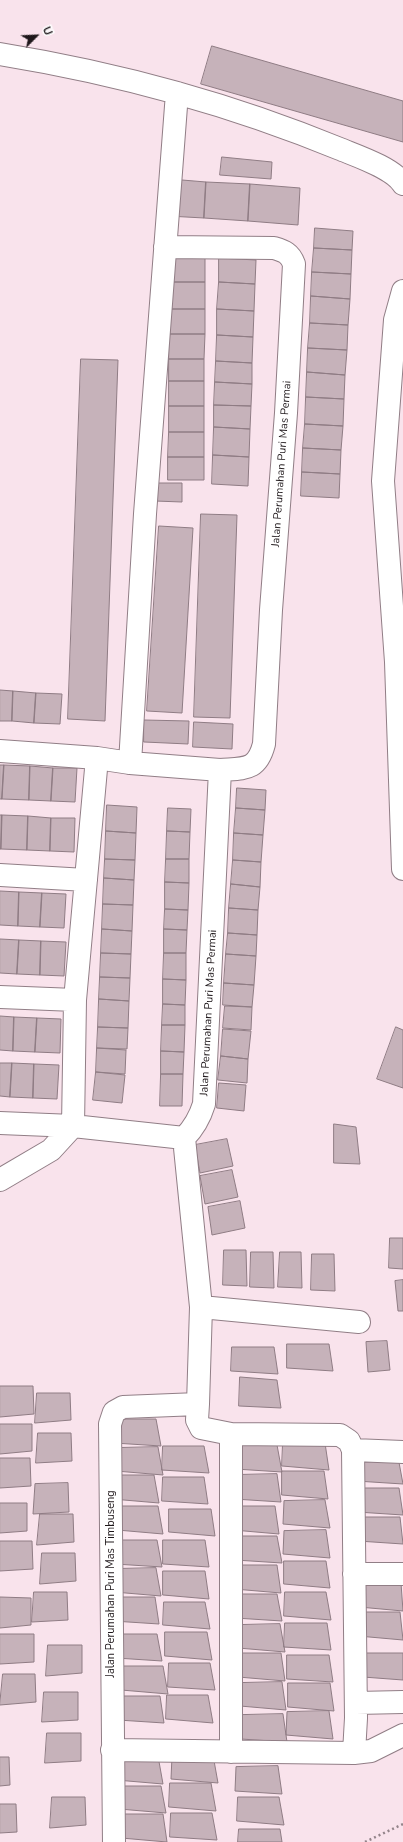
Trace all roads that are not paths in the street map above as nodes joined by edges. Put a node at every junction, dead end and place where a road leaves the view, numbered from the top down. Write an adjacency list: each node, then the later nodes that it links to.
1 (0, 54): 2 (street)
2 (177, 93): 3 (street); 4 (street)
3 (403, 184)
4 (165, 247): 10 (street); 11 (street, Jalan Perumahan Puri Mas Permai)
5 (403, 291): 6 (street)
6 (398, 329): 7 (street)
7 (395, 540): 12 (street)
8 (0, 751): 9 (street, Jalan Perumahan Puri Mas Permai)
9 (97, 758): 10 (street, Jalan Perumahan Puri Mas Permai); 14 (street)
10 (130, 763): 11 (street, Jalan Perumahan Puri Mas Permai)
11 (220, 770): 19 (street, Jalan Perumahan Puri Mas Permai)
12 (403, 869)
13 (0, 875): 14 (street)
14 (86, 880): 16 (street)
15 (0, 997): 16 (street)
16 (75, 1000): 18 (street)
17 (0, 1123): 18 (street)
18 (73, 1126): 19 (street); 20 (street)
19 (184, 1138): 21 (street)
20 (0, 1180)
21 (202, 1307): 22 (street); 23 (street)
22 (359, 1322)
23 (198, 1404): 24 (street); 32 (street, Jalan Perumahan Puri Mas Timbuseng)
24 (231, 1434): 25 (street); 33 (street)
25 (353, 1450): 26 (street); 27 (street)
26 (403, 1452)
27 (354, 1574): 28 (street); 30 (street)
28 (403, 1574)
29 (403, 1702): 30 (street)
30 (356, 1703): 34 (street)
31 (403, 1735): 34 (street)
32 (112, 1750): 33 (street); 35 (street, Jalan Perumahan Puri Mas Timbuseng)
33 (231, 1752): 34 (street)
34 (354, 1754)
35 (114, 1842)

